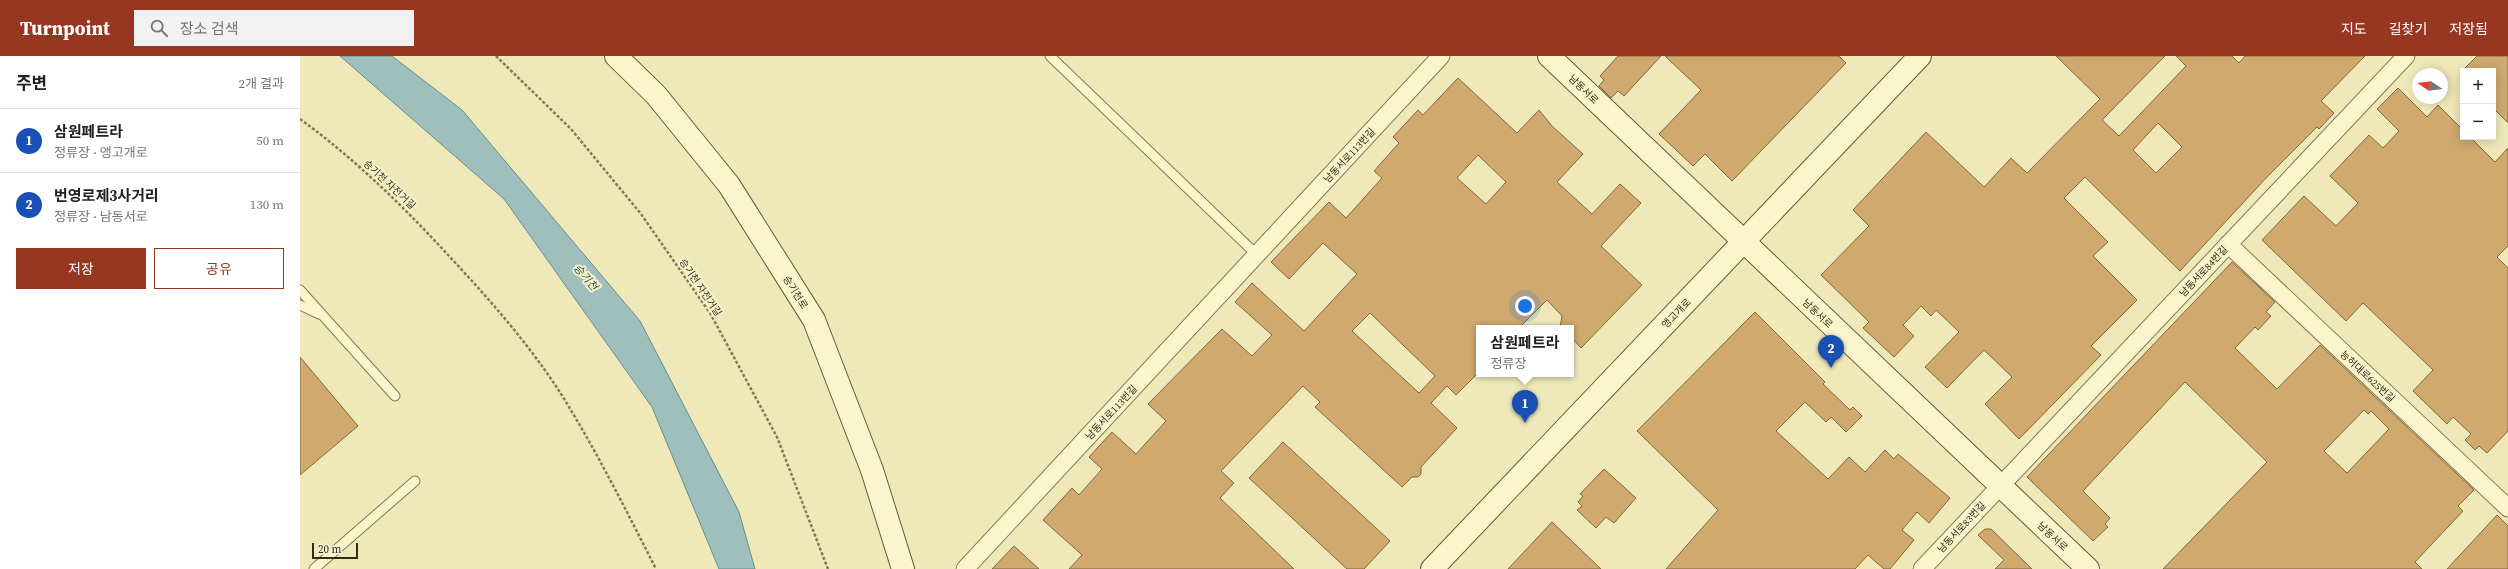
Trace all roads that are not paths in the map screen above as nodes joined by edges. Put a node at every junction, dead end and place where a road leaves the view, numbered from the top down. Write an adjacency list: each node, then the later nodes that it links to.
1 (616, 56): 18 (street, 승기천로)
2 (1050, 56): 9 (lane)
3 (1441, 56): 9 (street, 남동서로113번길)
4 (1549, 56): 7 (street, 남동서로)
5 (1920, 56): 7 (street, 앵고개로)
6 (2406, 56): 8 (street, 남동서로84번길)
7 (1743, 242): 15 (street, 남동서로); 20 (street, 앵고개로)
8 (2228, 244): 15 (street, 남동서로84번길); 16 (street, 능허대로625번길)
9 (1257, 255): 19 (street, 남동서로113번길)
10 (300, 290): 12 (lane)
11 (300, 305): 12 (lane)
12 (322, 315): 13 (lane)
13 (395, 396)
14 (415, 481): 17 (lane)
15 (2000, 485): 21 (street, 남동서로83번길); 22 (street, 남동서로)
16 (2508, 508)
17 (314, 569)
18 (903, 569)
19 (965, 569)
20 (1432, 569)
21 (1922, 569)
22 (2088, 569)

